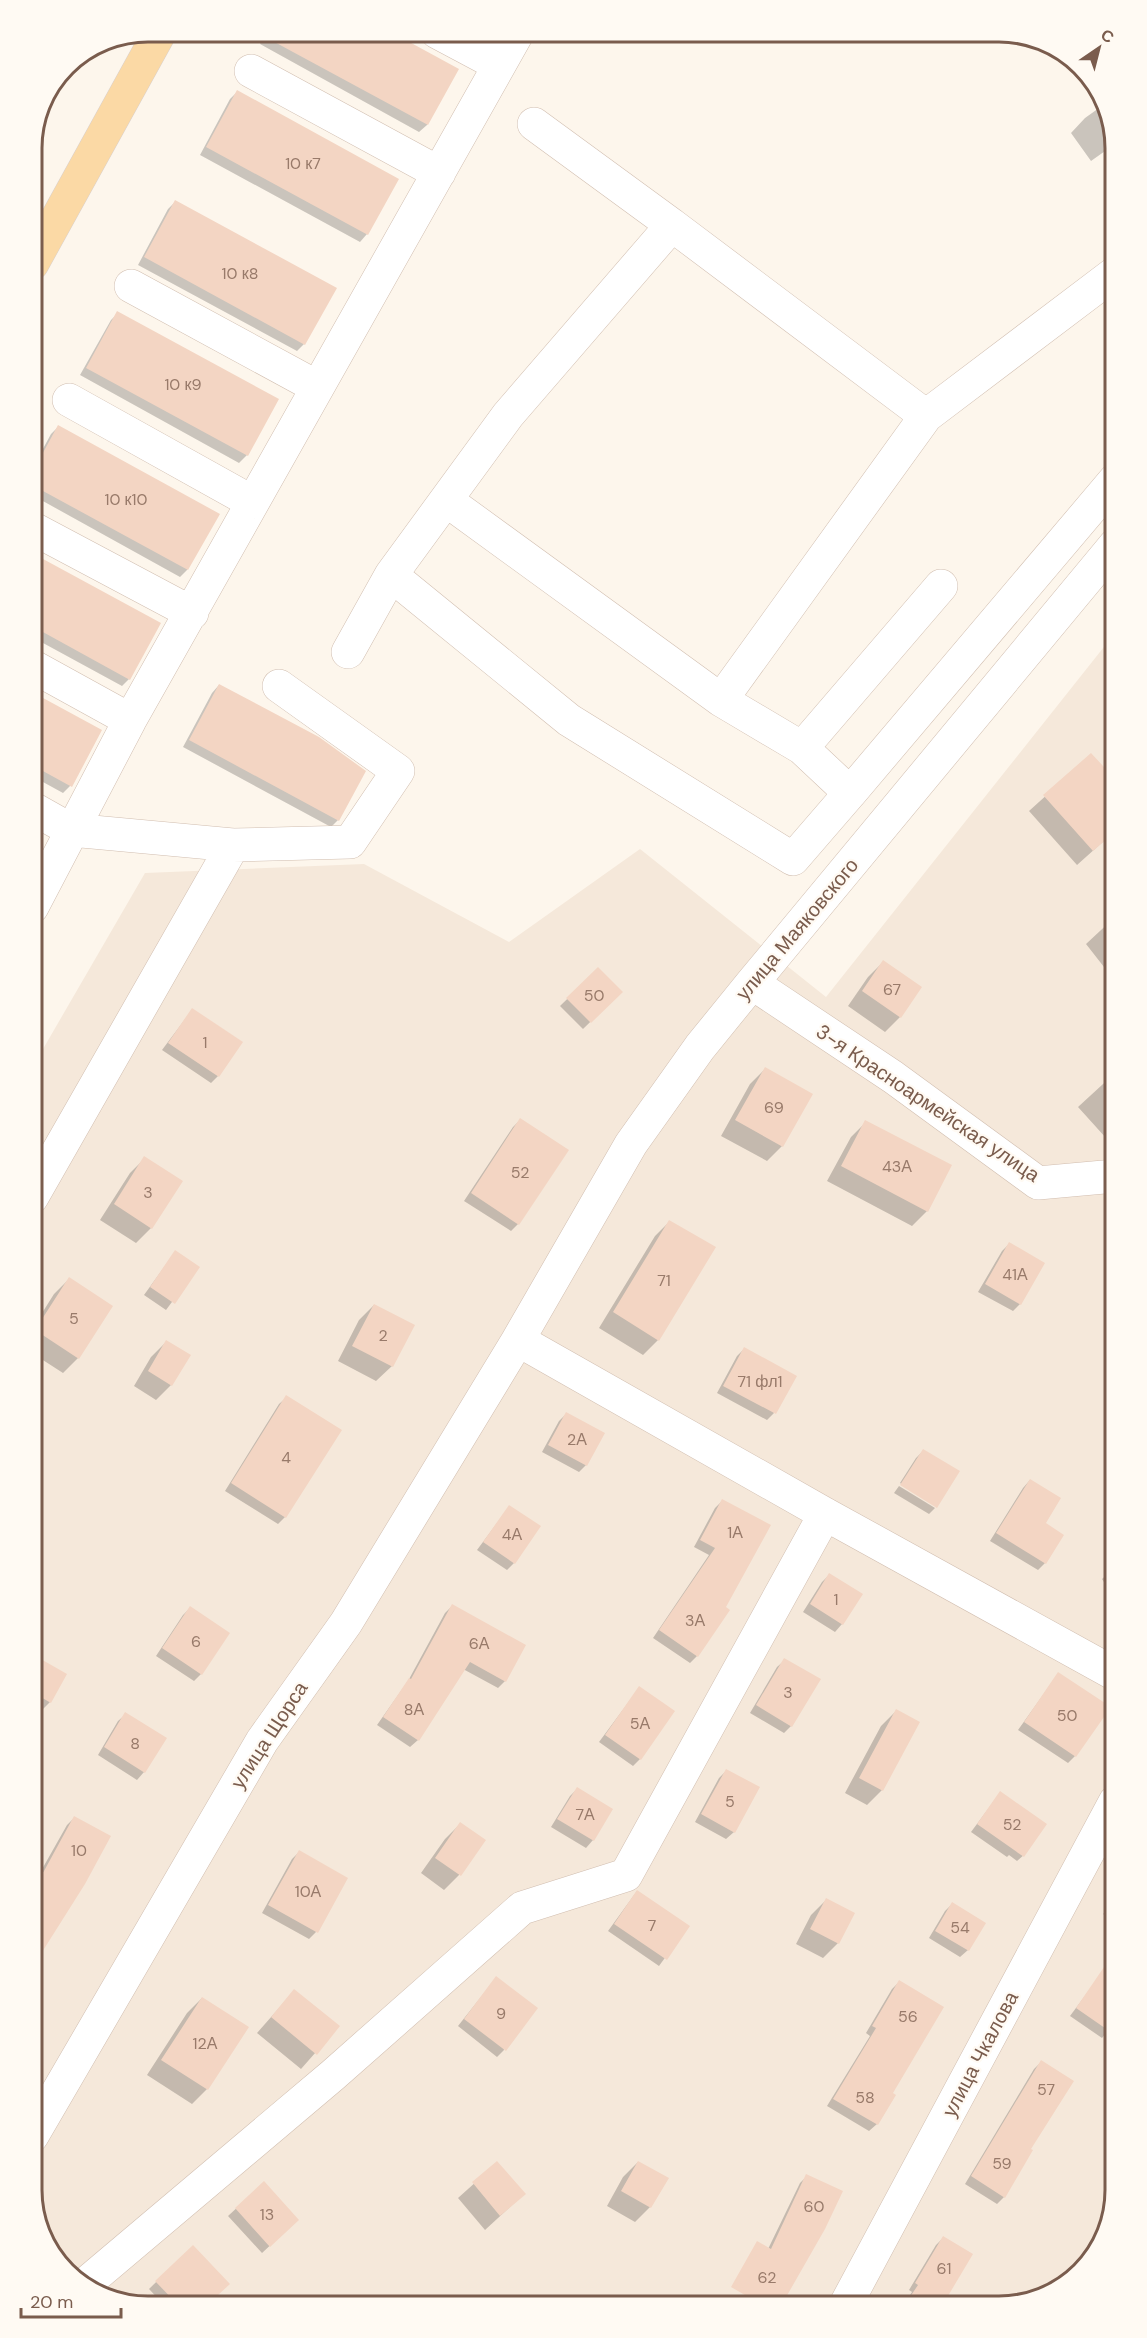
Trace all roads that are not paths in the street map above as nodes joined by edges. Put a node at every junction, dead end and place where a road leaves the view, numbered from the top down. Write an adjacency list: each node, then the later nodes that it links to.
1 (154, 42): 9 (main road)
2 (456, 42): 4 (street)
3 (512, 42): 4 (street)
4 (499, 65): 7 (street)
5 (251, 71): 7 (street)
6 (534, 124): 8 (street)
7 (439, 173): 12 (street)
8 (672, 225): 14 (street); 16 (street)
9 (42, 246)
10 (1105, 282): 14 (street)
11 (131, 286): 12 (street)
12 (317, 387): 17 (street)
13 (69, 400): 17 (street)
14 (926, 416): 26 (street)
15 (1105, 493): 29 (street)
16 (446, 500): 20 (street); 26 (street)
17 (252, 502): 22 (street)
18 (42, 533): 22 (street)
19 (1105, 558): 34 (street, улица Маяковского)
20 (391, 575): 23 (street); 29 (street)
21 (940, 586): 28 (street)
22 (192, 613): 27 (street)
23 (348, 652)
24 (42, 672): 27 (street)
25 (279, 686): 32 (street)
26 (721, 700): 28 (street)
27 (130, 720): 31 (street)
28 (802, 748): 29 (street)
29 (850, 793)
30 (42, 814): 31 (street)
31 (71, 830): 32 (street); 33 (street)
32 (233, 845): 36 (street)
33 (42, 887)
34 (752, 983): 35 (street, 3-я Красноармейская улица); 37 (street, улица Маяковского)
35 (1105, 1177)
36 (42, 1179)
37 (518, 1340): 38 (street); 41 (street, улица Щорса)
38 (825, 1514): 39 (street); 42 (street)
39 (1105, 1668)
40 (1105, 1822): 43 (street, улица Чкалова)
41 (42, 2119)
42 (91, 2279)
43 (850, 2296)

